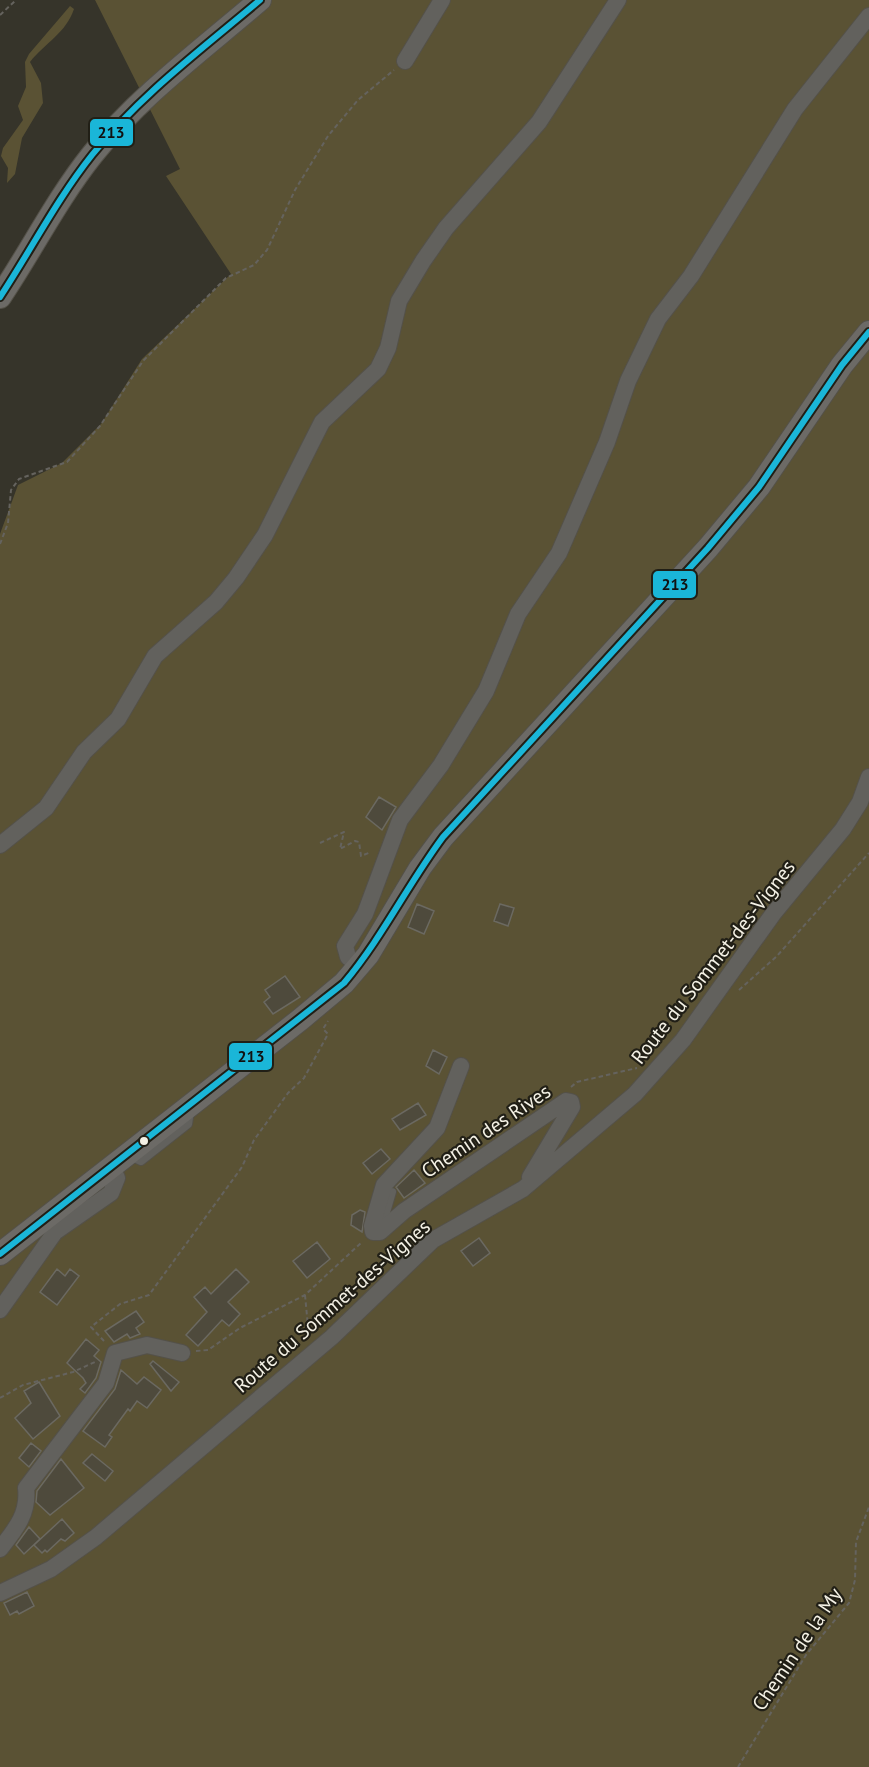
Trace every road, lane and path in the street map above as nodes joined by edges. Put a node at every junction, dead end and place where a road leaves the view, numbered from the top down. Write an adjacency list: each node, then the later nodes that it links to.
1 (16, 0): 5 (path)
2 (260, 0): 8 (main road)
3 (442, 0): 7 (street)
4 (618, 0): 14 (street)
5 (0, 15)
6 (869, 15): 12 (street)
7 (405, 61): 10 (path)
8 (0, 297)
9 (869, 332): 16 (main road)
10 (0, 544)
11 (869, 777): 21 (street, Route du Sommet-des-Vignes)
12 (393, 838): 13 (path); 16 (street)
13 (320, 843)
14 (0, 845)
15 (869, 853): 17 (path)
16 (359, 966): 20 (main road)
17 (734, 994)
18 (330, 1018): 27 (path)
19 (461, 1066): 23 (street, Chemin des Rives)
20 (120, 1161): 24 (main road); 26 (street)
21 (523, 1189): 23 (street, Chemin des Rives); 29 (street, Route du Sommet-des-Vignes)
22 (392, 1192): 23 (lane)
23 (380, 1228): 25 (path)
24 (0, 1254)
25 (305, 1295): 28 (path); 29 (path)
26 (0, 1310)
27 (115, 1353): 28 (street); 30 (path); 32 (street)
28 (182, 1353)
29 (310, 1355): 33 (street, Route du Sommet-des-Vignes)
30 (0, 1398)
31 (869, 1507): 34 (path, Chemin de la My)
32 (0, 1550)
33 (0, 1593)
34 (738, 1767)

